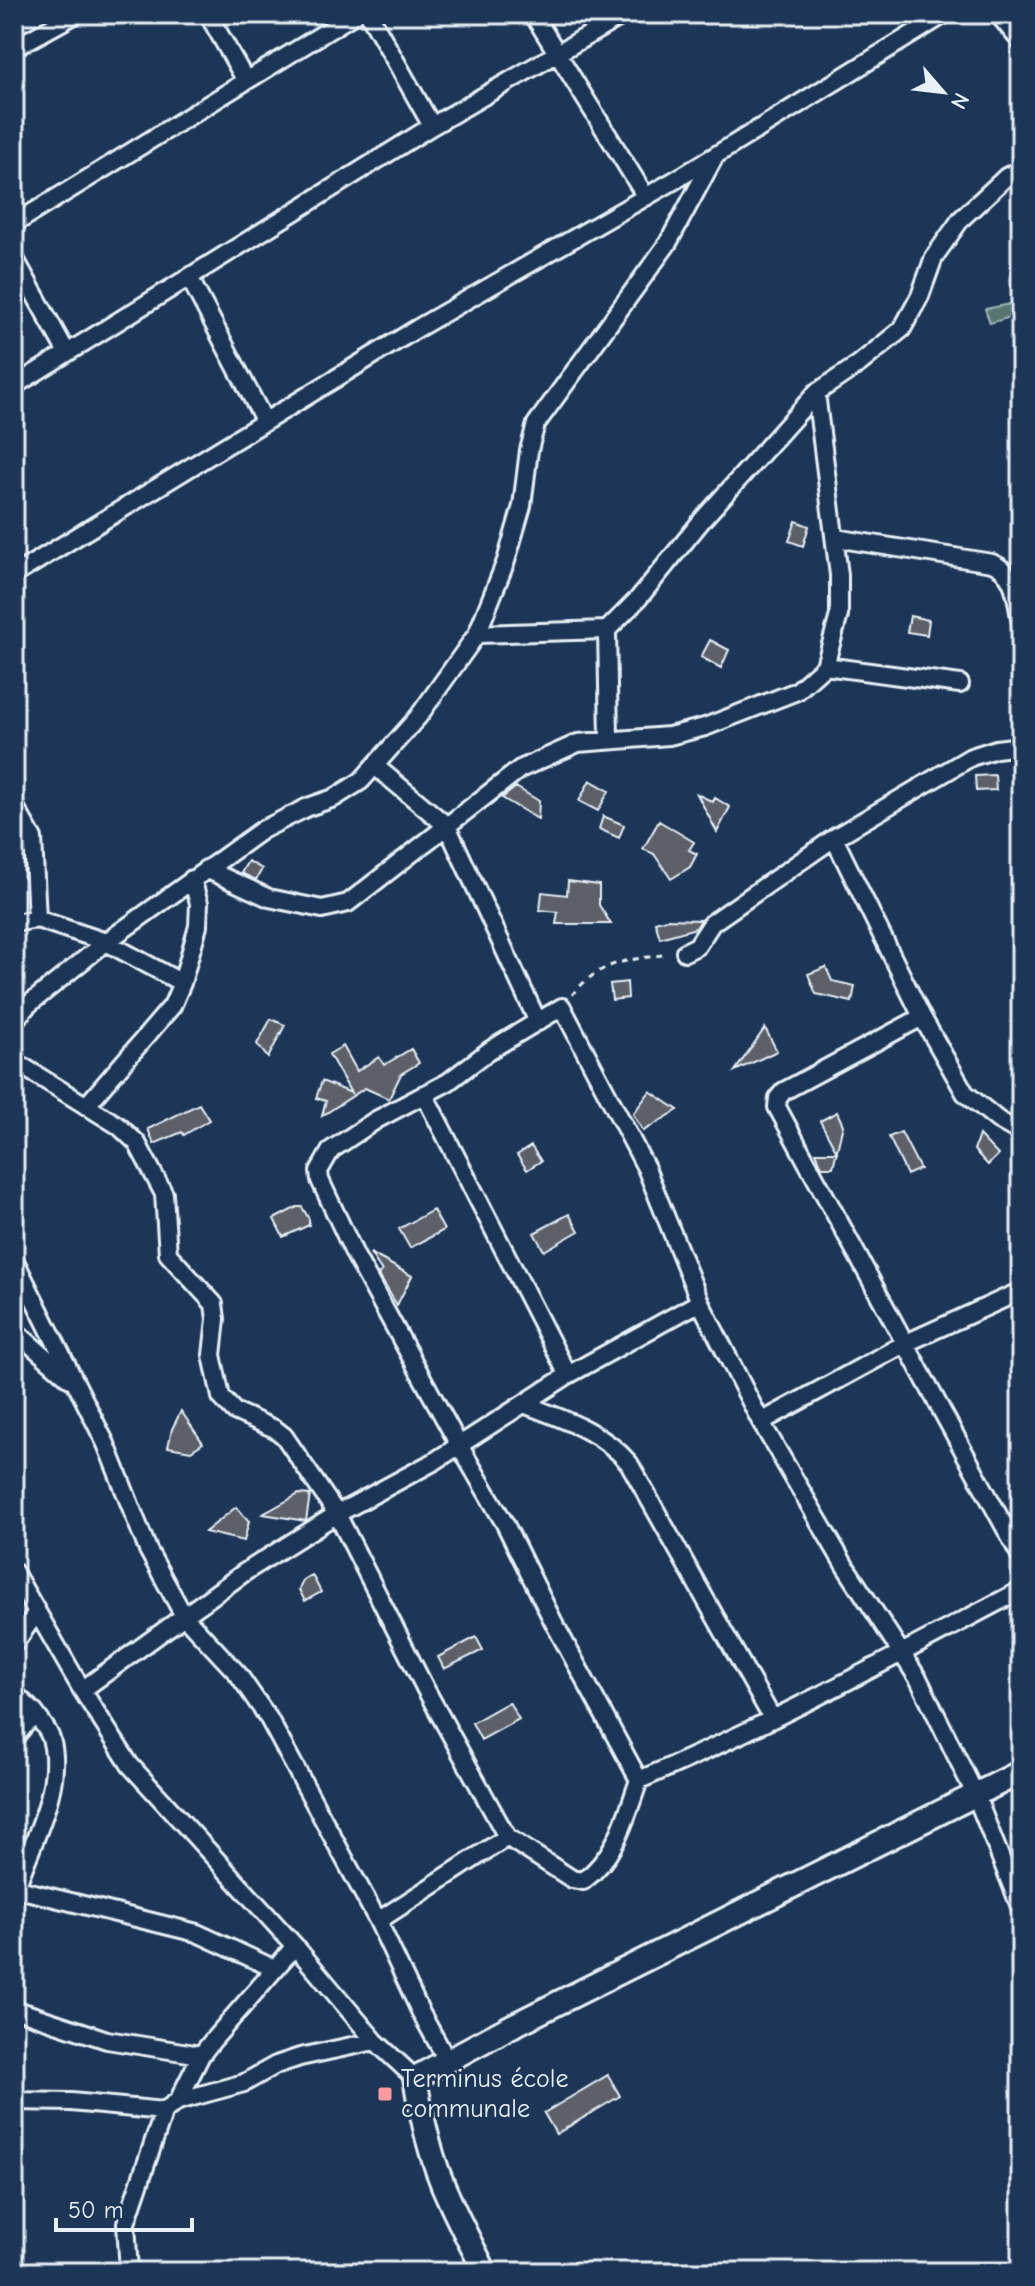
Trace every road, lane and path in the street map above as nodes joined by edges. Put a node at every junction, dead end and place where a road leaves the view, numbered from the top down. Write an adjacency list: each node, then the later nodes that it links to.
1 (76, 14): 10 (street)
2 (208, 14): 12 (street)
3 (355, 14): 12 (street)
4 (369, 14): 13 (street)
5 (533, 14): 11 (street)
6 (625, 14): 11 (street)
7 (945, 14): 14 (street)
8 (998, 14): 9 (street)
9 (1021, 42)
10 (14, 48)
11 (557, 56): 13 (street); 16 (street)
12 (246, 81): 17 (street)
13 (432, 126): 19 (street)
14 (715, 156): 16 (street); 28 (street)
15 (1021, 169): 22 (street)
16 (646, 197): 23 (street)
17 (14, 224)
18 (14, 257): 20 (street)
19 (189, 277): 20 (street); 23 (street)
20 (67, 353): 21 (street)
21 (14, 386)
22 (816, 393): 24 (street); 27 (street)
23 (265, 422): 25 (street)
24 (835, 538): 26 (street); 29 (street)
25 (14, 575)
26 (1021, 623)
27 (607, 630): 28 (street); 31 (street)
28 (477, 634): 33 (street)
29 (825, 666): 30 (street); 31 (street)
30 (960, 684)
31 (609, 739): 35 (street)
32 (1021, 746): 36 (street)
33 (375, 766): 35 (street); 37 (street)
34 (14, 805): 39 (street)
35 (447, 826): 37 (street); 47 (street)
36 (834, 838): 42 (street); 45 (street)
37 (206, 869): 38 (street)
38 (192, 879): 41 (street); 43 (street)
39 (37, 919): 40 (street); 41 (street)
40 (14, 923)
41 (106, 942): 43 (street); 46 (street)
42 (685, 952): 44 (path)
43 (182, 983): 50 (street)
44 (562, 1007): 47 (street); 54 (street)
45 (922, 1017): 51 (street); 56 (street)
46 (14, 1021)
47 (538, 1022): 49 (street)
48 (14, 1061): 50 (street)
49 (424, 1094): 57 (street); 61 (street)
50 (86, 1106): 62 (street)
51 (1021, 1133)
52 (14, 1259): 58 (street)
53 (1021, 1291): 56 (street)
54 (700, 1302): 57 (street); 60 (street)
55 (14, 1330): 58 (street)
56 (904, 1344): 60 (street); 63 (street)
57 (568, 1375): 59 (street)
58 (77, 1386): 67 (street)
59 (524, 1404): 61 (street); 73 (street)
60 (761, 1422): 69 (street)
61 (459, 1445): 62 (street); 76 (street)
62 (337, 1514): 67 (street); 78 (street)
63 (1021, 1557)
64 (14, 1572): 66 (street)
65 (1021, 1590): 69 (street)
66 (37, 1612): 68 (street); 70 (street)
67 (184, 1616): 70 (street); 81 (street)
68 (14, 1644)
69 (903, 1653): 73 (street); 77 (street)
70 (82, 1690): 82 (street)
71 (14, 1693): 72 (street)
72 (35, 1713): 74 (street); 79 (street)
73 (772, 1718): 76 (street)
74 (14, 1738)
75 (1021, 1772): 77 (street)
76 (639, 1780): 78 (street)
77 (976, 1796): 80 (street); 87 (street)
78 (507, 1837): 81 (street)
79 (15, 1888): 83 (street)
80 (1021, 1909)
81 (378, 1921): 87 (street)
82 (295, 1946): 83 (street); 85 (street)
83 (275, 1969): 86 (street)
84 (14, 2009): 86 (street)
85 (375, 2041): 88 (street); 90 (street)
86 (201, 2055): 90 (street)
87 (447, 2060): 88 (street)
88 (415, 2078): 92 (street)
89 (14, 2101): 90 (street)
90 (171, 2106): 91 (street)
91 (129, 2272)
92 (485, 2272)

